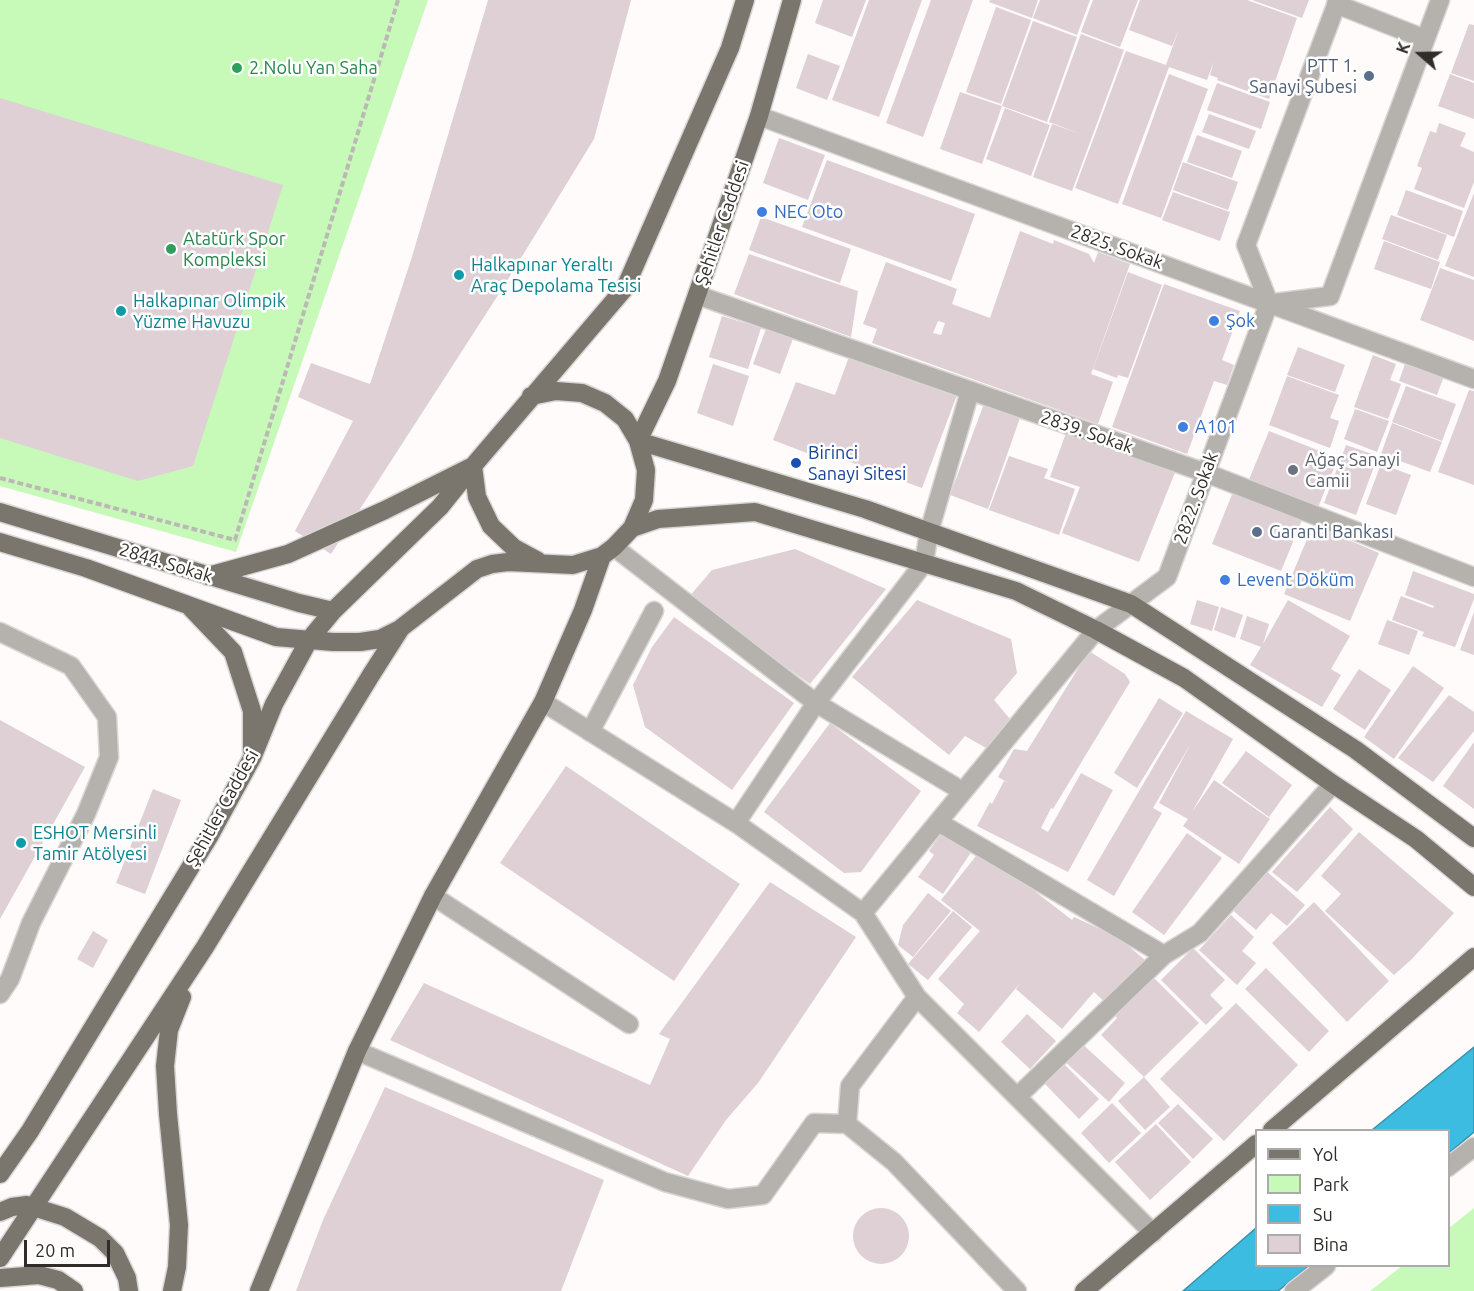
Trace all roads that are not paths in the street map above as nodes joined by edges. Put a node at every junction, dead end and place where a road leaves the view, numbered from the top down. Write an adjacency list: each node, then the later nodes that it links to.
1 (745, 0): 11 (main road, Şehitler Caddesi)
2 (792, 0): 6 (main road, Şehitler Caddesi)
3 (1440, 0): 5 (street)
4 (1337, 2): 5 (street); 8 (street)
5 (1425, 39): 8 (street)
6 (759, 116): 7 (main road, Şehitler Caddesi); 8 (street, 2825. Sokak)
7 (697, 295): 10 (street, 2839. Sokak); 12 (main road, Şehitler Caddesi)
8 (1269, 303): 9 (street, 2825. Sokak); 14 (street, 2822. Sokak)
9 (1474, 379)
10 (970, 391): 14 (street, 2839. Sokak); 17 (street)
11 (531, 396): 12 (main road); 13 (main road, Şehitler Caddesi)
12 (638, 441): 16 (main road); 17 (main road)
13 (473, 466): 20 (main road); 22 (main road); 26 (main road, Şehitler Caddesi)
14 (1206, 473): 23 (street, 2839. Sokak); 25 (street, 2822. Sokak)
15 (0, 512): 22 (main road, 2844. Sokak)
16 (632, 528): 19 (main road); 21 (main road)
17 (928, 532): 21 (street); 25 (main road)
18 (0, 542): 24 (main road, 2844. Sokak)
19 (608, 551): 20 (main road); 32 (main road); 33 (street)
20 (542, 563): 28 (main road)
21 (924, 563): 29 (main road); 33 (street)
22 (208, 576): 26 (main road, 2844. Sokak)
23 (1474, 577)
24 (187, 604): 31 (main road, 2844. Sokak); 35 (main road, 2844. Sokak)
25 (1131, 604): 29 (street, 2822. Sokak); 40 (main road)
26 (333, 611): 31 (main road, Şehitler Caddesi)
27 (654, 611): 34 (street)
28 (401, 628): 31 (main road, 2844. Sokak); 44 (main road)
29 (1096, 630): 36 (main road); 37 (street, 2822. Sokak)
30 (0, 632): 47 (street)
31 (309, 640): 35 (main road, Şehitler Caddesi)
32 (543, 702): 34 (street); 42 (main road)
33 (816, 703): 37 (street); 39 (street)
34 (590, 732): 39 (street)
35 (252, 758): 57 (main road, Şehitler Caddesi)
36 (1333, 784): 41 (main road); 45 (street)
37 (962, 791): 38 (street, 2822. Sokak)
38 (938, 822): 43 (street, 2822. Sokak); 45 (street)
39 (736, 823): 43 (street)
40 (1474, 838)
41 (1474, 887)
42 (433, 896): 49 (street); 50 (main road)
43 (863, 913): 48 (street)
44 (205, 947): 58 (main road); 66 (main road)
45 (1164, 955): 51 (street)
46 (1474, 957): 53 (main road)
47 (0, 994)
48 (916, 997): 51 (street); 52 (street)
49 (629, 1024)
50 (357, 1051): 52 (street); 67 (main road)
51 (1018, 1096): 60 (street)
52 (847, 1125): 68 (street)
53 (1274, 1129)
54 (1255, 1146): 60 (main road)
55 (1474, 1147): 56 (street)
56 (1450, 1166)
57 (0, 1174)
58 (35, 1206): 59 (main road); 61 (main road); 65 (main road)
59 (0, 1212)
60 (1154, 1233): 69 (main road)
61 (0, 1258)
62 (1325, 1267): 70 (street)
63 (0, 1278): 64 (main road)
64 (74, 1291)
65 (129, 1291)
66 (172, 1291)
67 (259, 1291)
68 (1017, 1291)
69 (1084, 1291)
70 (1294, 1291)

